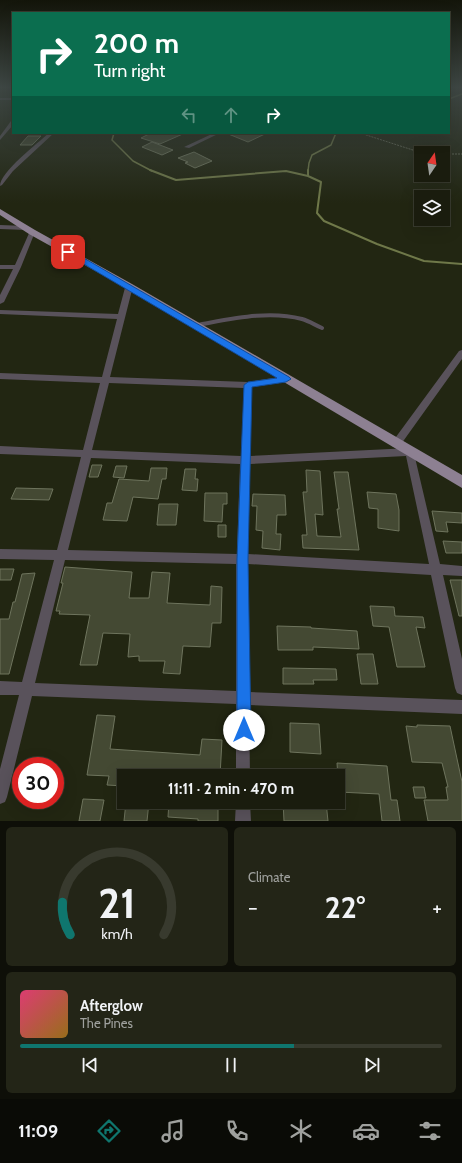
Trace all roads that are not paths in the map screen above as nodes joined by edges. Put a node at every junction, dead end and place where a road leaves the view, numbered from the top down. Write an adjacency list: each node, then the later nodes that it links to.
1 (10, 126): 4 (street)
2 (51, 134): 6 (street)
3 (216, 134): 5 (street)
4 (1, 137)
5 (187, 147)
6 (0, 184)
7 (0, 211): 9 (main road)
8 (0, 227): 9 (street)
9 (29, 230): 11 (street); 12 (main road)
10 (0, 267): 11 (street)
11 (18, 267): 13 (street)
12 (129, 286): 15 (street); 16 (main road)
13 (0, 302)
14 (0, 312): 15 (street)
15 (121, 317): 21 (street)
16 (196, 326): 17 (lane); 20 (main road)
17 (322, 328)
18 (462, 353): 23 (street)
19 (0, 376): 21 (street)
20 (286, 379): 22 (street); 23 (main road)
21 (105, 380): 22 (street); 25 (street)
22 (248, 385): 27 (street)
23 (396, 444): 26 (main road)
24 (0, 450): 25 (street)
25 (87, 452): 27 (street); 30 (street)
26 (410, 452): 27 (street); 28 (main road); 32 (street)
27 (246, 460): 31 (street)
28 (462, 482)
29 (0, 554): 30 (street)
30 (61, 554): 31 (street); 36 (street)
31 (242, 559): 32 (street); 37 (street)
32 (436, 570): 33 (street); 35 (street)
33 (462, 571)
34 (0, 688): 36 (street)
35 (462, 688)
36 (27, 689): 37 (street); 40 (street)
37 (244, 699): 38 (street); 39 (street)
38 (462, 706)
39 (243, 769)
40 (0, 797)
41 (243, 809): 42 (street)
42 (243, 821)

